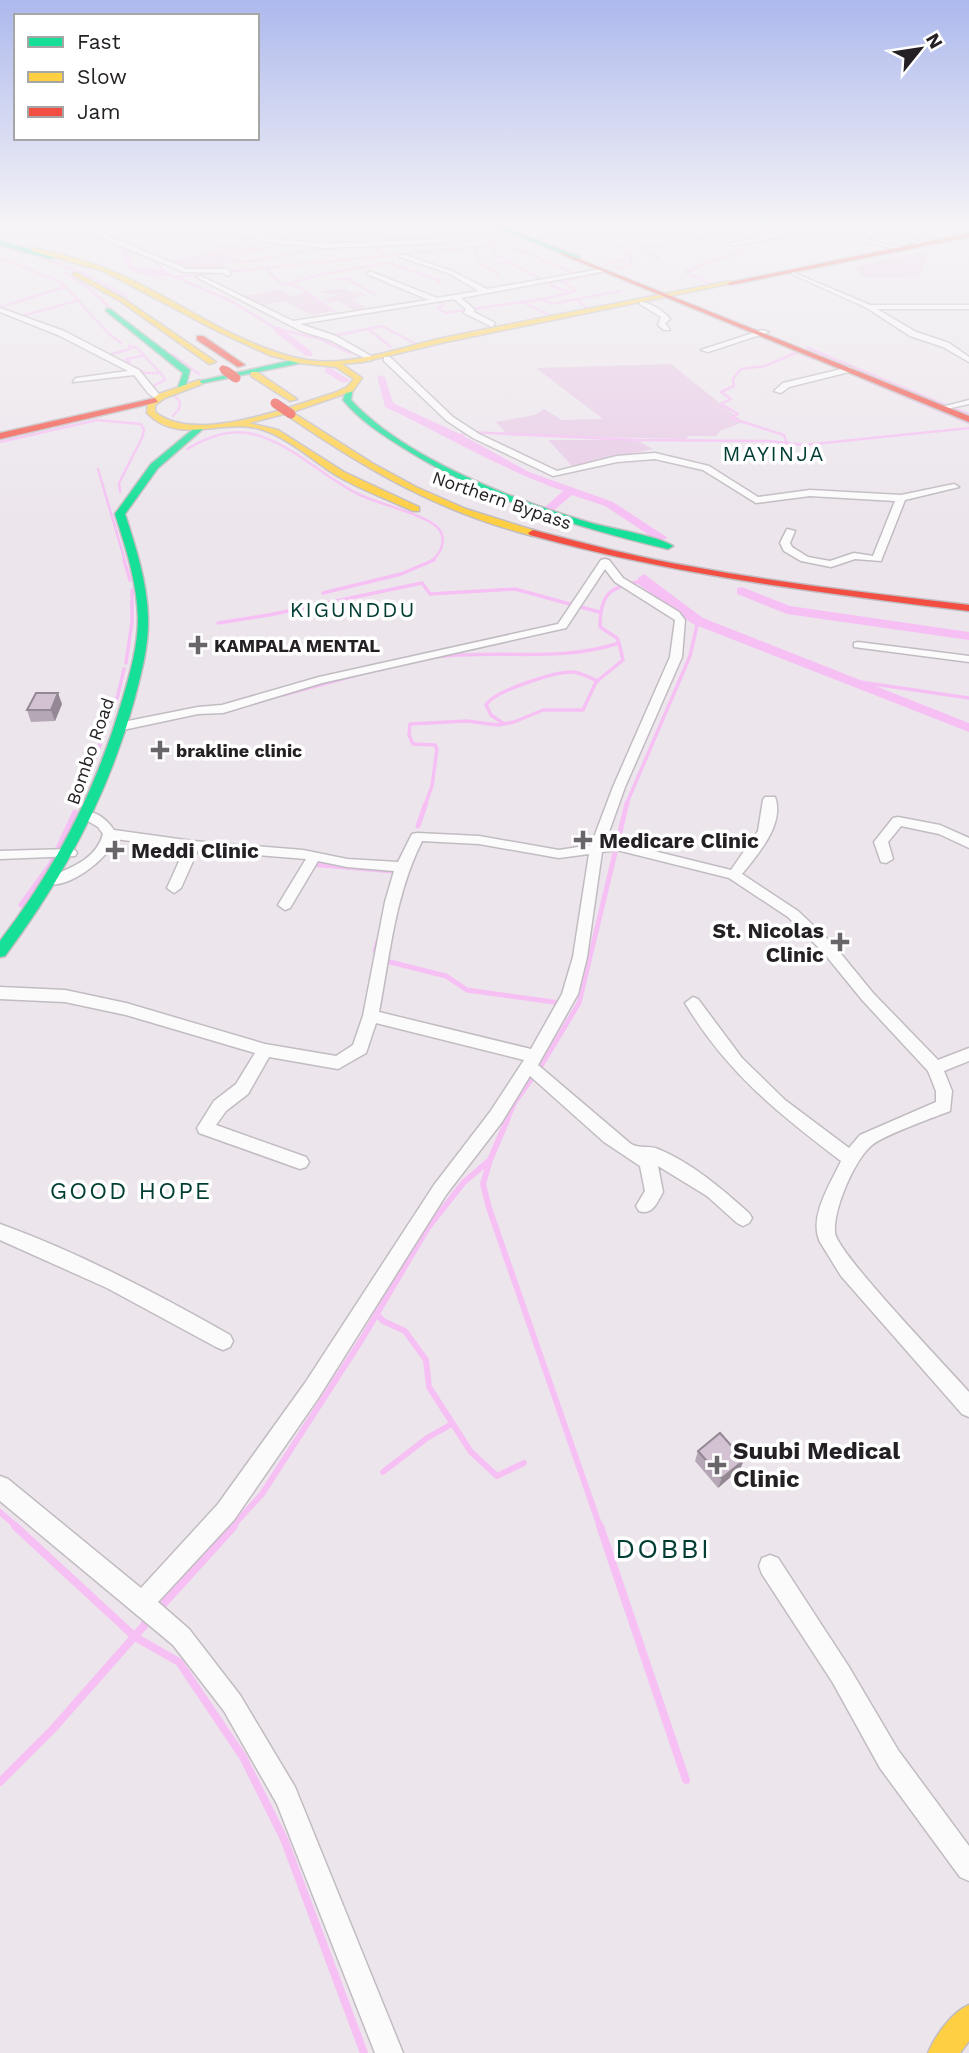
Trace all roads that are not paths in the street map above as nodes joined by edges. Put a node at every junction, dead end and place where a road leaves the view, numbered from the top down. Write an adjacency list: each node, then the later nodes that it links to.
1 (31, 322): 24 (street)
2 (123, 322): 27 (main road)
3 (168, 322): 23 (main road, Northern Bypass)
4 (205, 322): 20 (main road)
5 (303, 322): 12 (street)
6 (486, 322): 13 (street)
7 (539, 322): 17 (main road)
8 (548, 322): 18 (main road)
9 (662, 322): 14 (street)
10 (734, 322): 15 (main road)
11 (893, 322): 19 (street)
12 (292, 323): 17 (street)
13 (492, 325)
14 (667, 328)
15 (762, 333): 16 (street); 22 (main road)
16 (705, 350)
17 (370, 359): 21 (main road)
18 (387, 359): 26 (main road); 40 (street)
19 (969, 360)
20 (298, 361): 21 (main road); 27 (main road)
21 (330, 363): 26 (main road)
22 (850, 369): 28 (street); 32 (main road)
23 (239, 371): 31 (main road, Northern Bypass); 31 (main road, Northern Bypass, bridge)
24 (136, 372): 25 (street); 29 (street)
25 (76, 380)
26 (354, 384): 36 (main road); 43 (main road)
27 (183, 387): 29 (main road)
28 (778, 391)
29 (157, 399): 34 (main road); 35 (main road)
30 (969, 402): 32 (street)
31 (292, 406): 45 (main road, Northern Bypass); 46 (main road, Northern Bypass)
32 (942, 408): 33 (main road)
33 (969, 419)
34 (69, 421): 35 (main road); 38 (main road)
35 (160, 421): 37 (main road); 41 (main road, Bombo Road)
36 (226, 424): 37 (main road); 44 (main road)
37 (201, 428): 41 (main road)
38 (0, 436)
39 (954, 487): 40 (street)
40 (901, 498): 42 (street)
41 (127, 500): 50 (main road, Bombo Road)
42 (790, 531)
43 (688, 549)
44 (605, 562): 45 (main road); 50 (street); 56 (street)
45 (759, 582): 47 (main road, Northern Bypass)
46 (969, 593)
47 (969, 608)
48 (858, 645): 49 (street)
49 (969, 659)
50 (123, 726): 52 (main road, Bombo Road)
51 (769, 800): 62 (street)
52 (88, 815): 53 (street); 57 (main road, Bombo Road)
53 (110, 834): 55 (street); 63 (street)
54 (969, 844): 60 (street)
55 (193, 845): 59 (street); 64 (street)
56 (606, 847): 61 (street); 62 (street); 72 (street)
57 (70, 853): 58 (street); 63 (main road, Bombo Road)
58 (0, 855)
59 (313, 858): 61 (street); 65 (street)
60 (886, 859)
61 (402, 867): 69 (street)
62 (734, 875): 73 (street)
63 (52, 881): 66 (main road, Bombo Road)
64 (174, 888)
65 (285, 905)
66 (0, 951)
67 (0, 993): 70 (street)
68 (693, 1003): 75 (street)
69 (371, 1016): 70 (street); 72 (street)
70 (265, 1050): 76 (street)
71 (969, 1054): 73 (street)
72 (534, 1066): 74 (street); 84 (street)
73 (935, 1068): 75 (street)
74 (635, 1155): 77 (street); 78 (street)
75 (851, 1159): 81 (street)
76 (300, 1162)
77 (645, 1206)
78 (743, 1217)
79 (0, 1232): 80 (street)
80 (223, 1341)
81 (969, 1407)
82 (0, 1487): 84 (street)
83 (771, 1566): 85 (street)
84 (146, 1606): 87 (street)
85 (969, 1868)
86 (969, 2018): 88 (main road)
87 (389, 2053)
88 (942, 2053)

